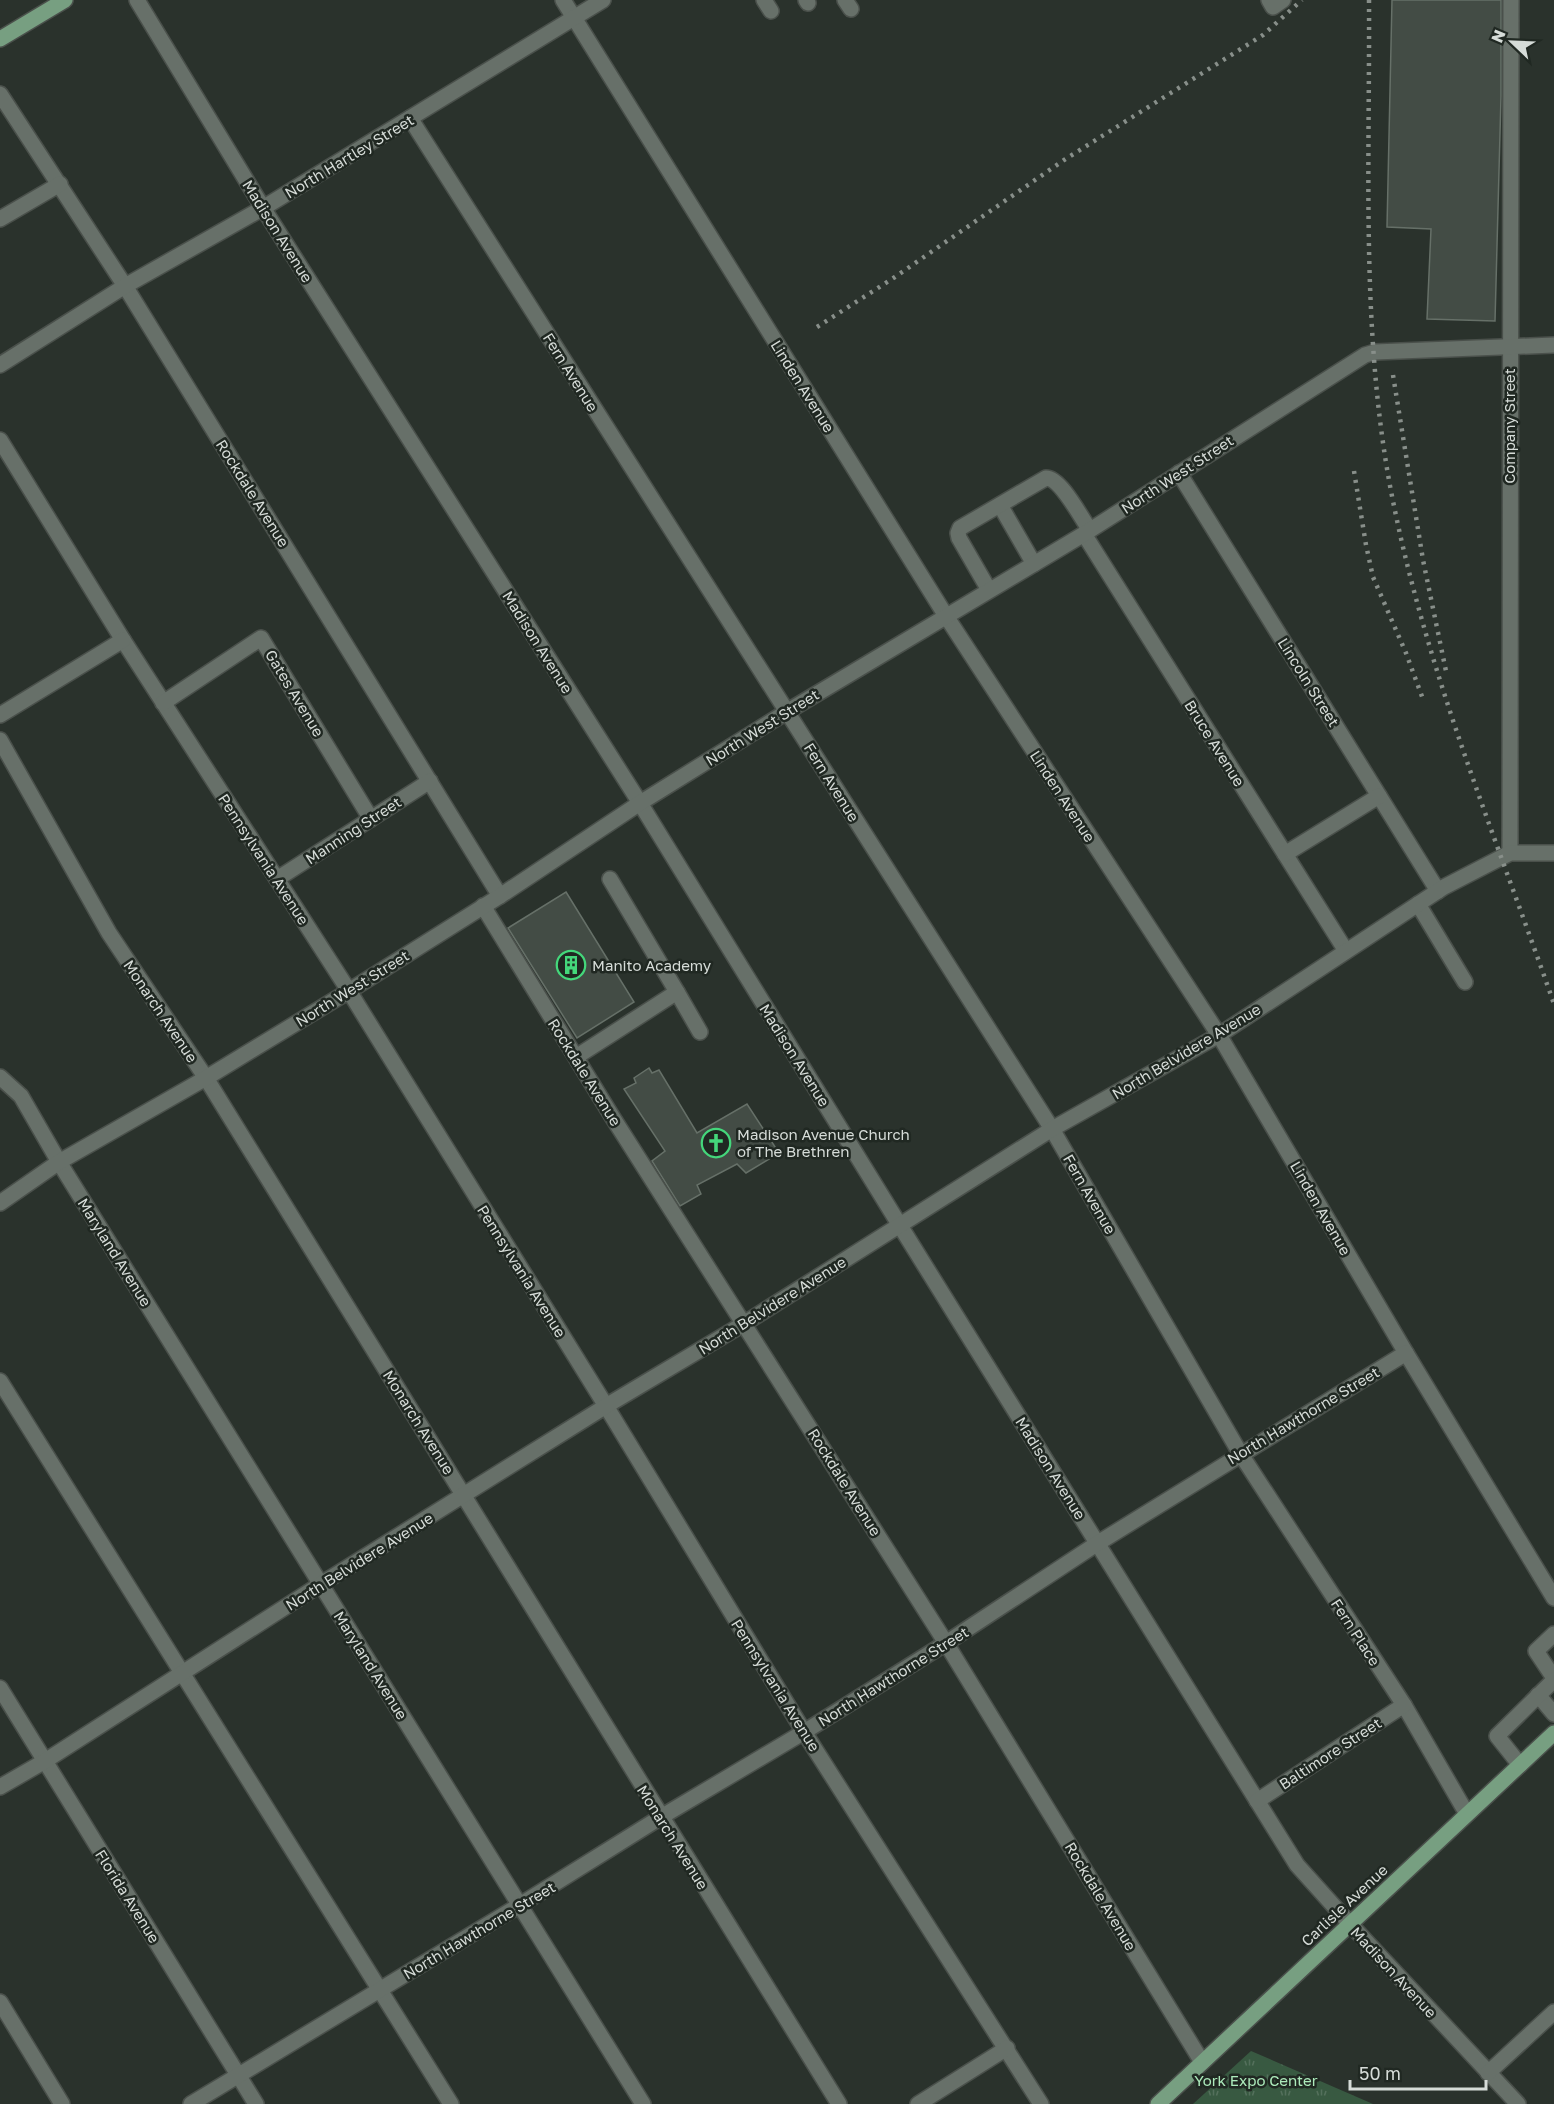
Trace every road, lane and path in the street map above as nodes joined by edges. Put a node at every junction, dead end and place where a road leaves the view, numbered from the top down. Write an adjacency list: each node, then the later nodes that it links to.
1 (65, 0): 7 (main road)
2 (138, 0): 11 (street, Madison Avenue)
3 (563, 0): 6 (street, Linden Avenue)
4 (603, 0): 6 (street, North Hartley Street)
5 (1511, 0): 15 (street, Company Street)
6 (574, 18): 9 (street, North Hartley Street); 23 (street, Linden Avenue)
7 (0, 39)
8 (0, 94): 10 (street, Rockdale Avenue)
9 (410, 118): 11 (street, North Hartley Street); 26 (street, Fern Avenue)
10 (60, 184): 12 (street); 13 (street, Rockdale Avenue)
11 (263, 208): 13 (street, North Hartley Street); 31 (street, Madison Avenue)
12 (0, 219)
13 (125, 286): 16 (street, North Hartley Street); 29 (street, Rockdale Avenue)
14 (1554, 345): 15 (street, North West Street)
15 (1509, 346): 18 (street, North West Street); 33 (street, Company Street)
16 (0, 365)
17 (0, 440): 24 (street, Pennsylvania Avenue)
18 (1179, 473): 20 (street, North West Street); 30 (street, Lincoln Street)
19 (1000, 505): 20 (street, Bruce Avenue); 21 (street); 22 (street)
20 (1087, 532): 21 (street, North West Street); 34 (street, Bruce Avenue)
21 (1034, 564): 22 (street, North West Street)
22 (989, 590): 23 (street, North West Street)
23 (946, 616): 26 (street, North West Street); 47 (street, Linden Avenue)
24 (123, 640): 25 (street, Pennsylvania Avenue); 27 (street)
25 (163, 703): 32 (street, Gates Avenue); 36 (street, Pennsylvania Avenue)
26 (788, 711): 31 (street, North West Street); 51 (street, Fern Avenue)
27 (0, 715)
28 (0, 740): 49 (street, Monarch Avenue)
29 (430, 781): 32 (street, Manning Street); 39 (street, Rockdale Avenue)
30 (1379, 796): 34 (street); 38 (street, Lincoln Street)
31 (640, 802): 39 (street, North West Street); 54 (street, Madison Avenue)
32 (371, 819): 36 (street, Manning Street)
33 (1510, 853): 35 (street, North Belvidere Avenue); 38 (street, North Belvidere Avenue)
34 (1285, 854): 42 (street, Bruce Avenue)
35 (1554, 854)
36 (276, 879): 44 (street, Pennsylvania Avenue)
37 (610, 879): 45 (street)
38 (1438, 891): 40 (street, North Belvidere Avenue)
39 (500, 896): 41 (street, North West Street)
40 (1418, 904): 42 (street, North Belvidere Avenue); 43 (street)
41 (483, 906): 44 (street, North West Street); 48 (street, Rockdale Avenue)
42 (1346, 951): 47 (street, North Belvidere Avenue)
43 (1465, 982)
44 (349, 991): 49 (street, North West Street); 58 (street, Pennsylvania Avenue)
45 (677, 992): 46 (street); 48 (street)
46 (700, 1032)
47 (1219, 1035): 51 (street, North Belvidere Avenue); 56 (street, Linden Avenue)
48 (576, 1058): 55 (street, Rockdale Avenue)
49 (206, 1078): 52 (street, North West Street); 60 (street, Monarch Avenue)
50 (4, 1087): 52 (street, Maryland Avenue)
51 (1052, 1129): 54 (street, North Belvidere Avenue); 59 (street, Fern Avenue)
52 (59, 1162): 53 (street, North West Street); 62 (street, Maryland Avenue)
53 (0, 1203)
54 (899, 1224): 55 (street, North Belvidere Avenue); 61 (street, Madison Avenue)
55 (745, 1323): 58 (street, North Belvidere Avenue); 65 (street, Rockdale Avenue)
56 (1406, 1353): 59 (street, North Hawthorne Street); 63 (street, Linden Avenue)
57 (0, 1381): 66 (street)
58 (606, 1406): 60 (street, North Belvidere Avenue); 72 (street, Pennsylvania Avenue)
59 (1240, 1454): 61 (street, North Hawthorne Street); 70 (street, Fern Place)
60 (464, 1495): 62 (street, North Belvidere Avenue); 79 (street, Monarch Avenue)
61 (1098, 1543): 65 (street, North Hawthorne Street); 77 (street, Madison Avenue)
62 (321, 1584): 66 (street, North Belvidere Avenue); 80 (street, Maryland Avenue)
63 (1554, 1598)
64 (1554, 1634): 67 (street)
65 (946, 1643): 72 (street, North Hawthorne Street); 86 (street, Rockdale Avenue)
66 (181, 1672): 74 (street, North Belvidere Avenue); 82 (street)
67 (1554, 1679): 69 (street)
68 (0, 1688): 74 (street, Florida Avenue)
69 (1538, 1695): 71 (street); 75 (street)
70 (1404, 1705): 77 (street, Baltimore Street); 78 (street, Fern Place)
71 (1554, 1714)
72 (804, 1732): 79 (street, North Hawthorne Street); 85 (street, Pennsylvania Avenue)
73 (1554, 1733): 75 (main road, Carlisle Avenue)
74 (45, 1761): 76 (street, North Belvidere Avenue); 88 (street, Florida Avenue)
75 (1520, 1765): 78 (main road, Carlisle Avenue)
76 (0, 1787)
77 (1257, 1802): 81 (street, Madison Avenue)
78 (1467, 1814): 81 (main road, Carlisle Avenue)
79 (661, 1817): 80 (street, North Hawthorne Street); 94 (street, Monarch Avenue)
80 (520, 1905): 82 (street, North Hawthorne Street); 93 (street, Maryland Avenue)
81 (1350, 1924): 86 (main road, Carlisle Avenue); 87 (street, Madison Avenue)
82 (381, 1989): 88 (street, North Hawthorne Street); 92 (street)
83 (0, 2002): 89 (street)
84 (1554, 2012): 87 (street)
85 (1007, 2048): 95 (street); 96 (street, Pennsylvania Avenue)
86 (1202, 2062): 97 (main road, Carlisle Avenue)
87 (1488, 2073): 98 (street, Madison Avenue)
88 (238, 2075): 90 (street, North Hawthorne Street); 91 (street, Florida Avenue)
89 (62, 2104)
90 (191, 2104)
91 (256, 2104)
92 (451, 2104)
93 (643, 2104)
94 (839, 2104)
95 (918, 2104)
96 (1041, 2104)
97 (1158, 2104)
98 (1518, 2104)

